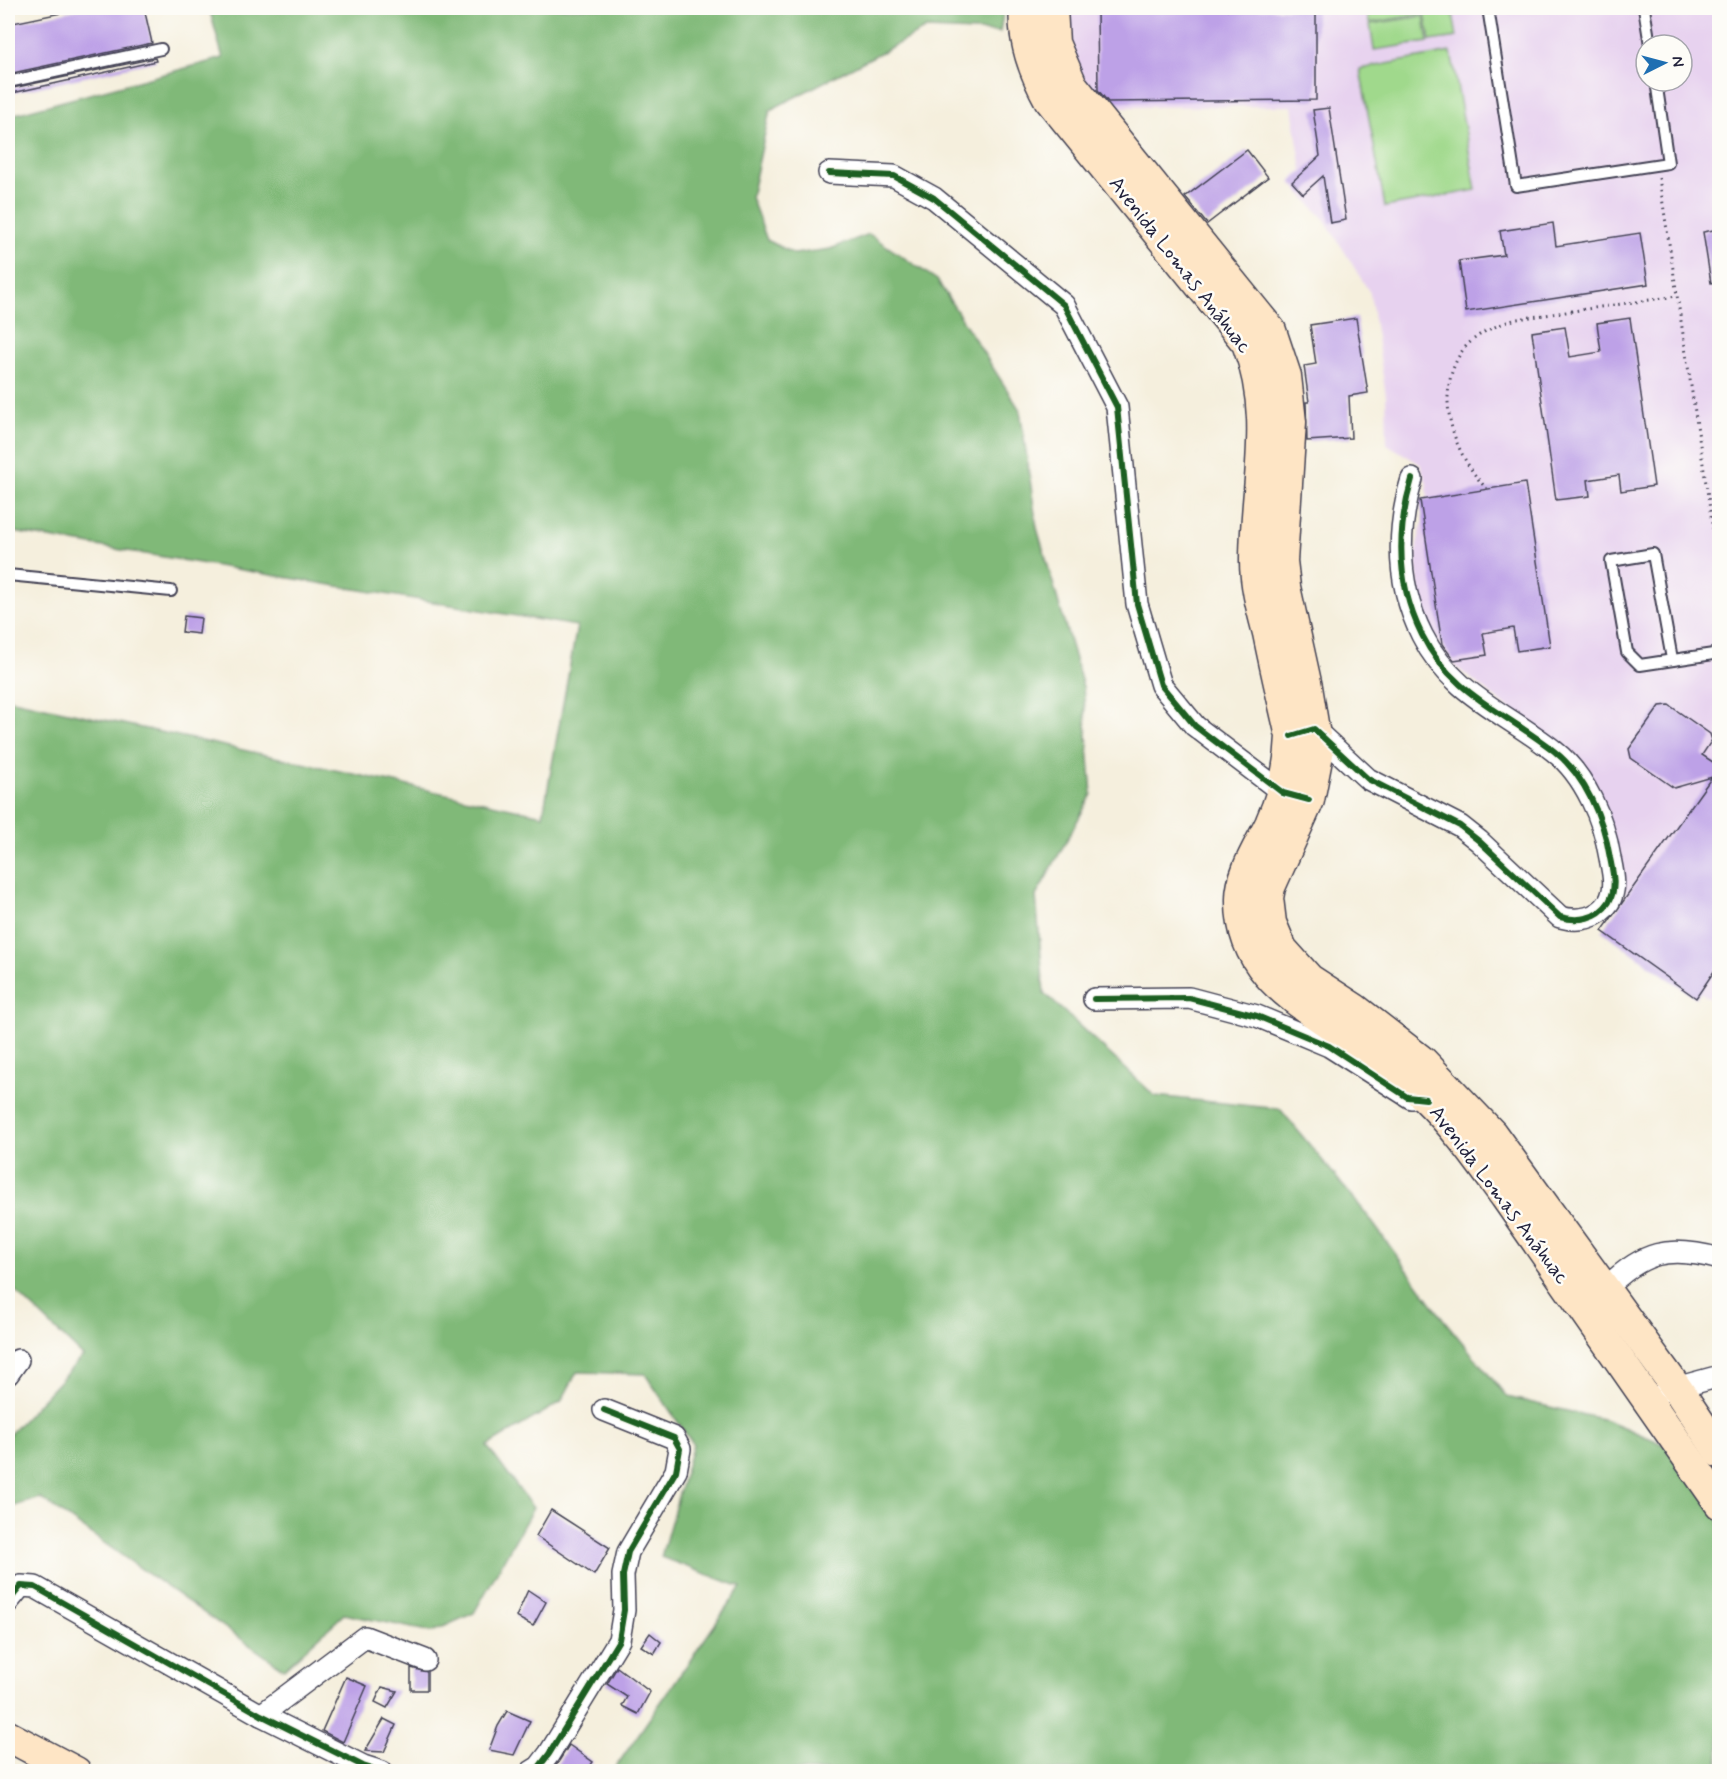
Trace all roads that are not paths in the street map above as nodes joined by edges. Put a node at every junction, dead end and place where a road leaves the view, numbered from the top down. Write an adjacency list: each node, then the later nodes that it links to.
1 (1024, 8): 15 (main road, Avenida Lomas Anáhuac)
2 (1052, 8): 15 (main road, Avenida Lomas Anáhuac)
3 (1488, 8): 8 (lane)
4 (1644, 8): 5 (lane)
5 (1648, 33)
6 (161, 49): 7 (lane)
7 (8, 82)
8 (1658, 93)
9 (829, 173): 16 (street)
10 (1412, 479): 15 (street)
11 (8, 575): 12 (lane)
12 (171, 591)
13 (1719, 653): 14 (lane)
14 (1672, 659): 14 (lane)
15 (1303, 733): 16 (main road, Avenida Lomas Anáhuac)
16 (1296, 796): 18 (main road, Avenida Lomas Anáhuac); 20 (main road, Avenida Lomas Anáhuac)
17 (1094, 999): 18 (street)
18 (1426, 1099): 23 (main road, Avenida Lomas Anáhuac)
19 (1719, 1259): 20 (street)
20 (1605, 1289): 22 (main road, Avenida Lomas Anáhuac)
21 (1719, 1376): 22 (street)
22 (1678, 1390): 23 (street); 25 (main road, Avenida Lomas Anáhuac)
23 (1643, 1395): 26 (main road, Avenida Lomas Anáhuac)
24 (604, 1410): 35 (street)
25 (1719, 1453)
26 (1719, 1504)
27 (8, 1602): 29 (street)
28 (425, 1660): 29 (street)
29 (261, 1715): 34 (street)
30 (8, 1736): 33 (main road)
31 (8, 1759): 32 (main road)
32 (30, 1772)
33 (76, 1772)
34 (382, 1772)
35 (531, 1772)

